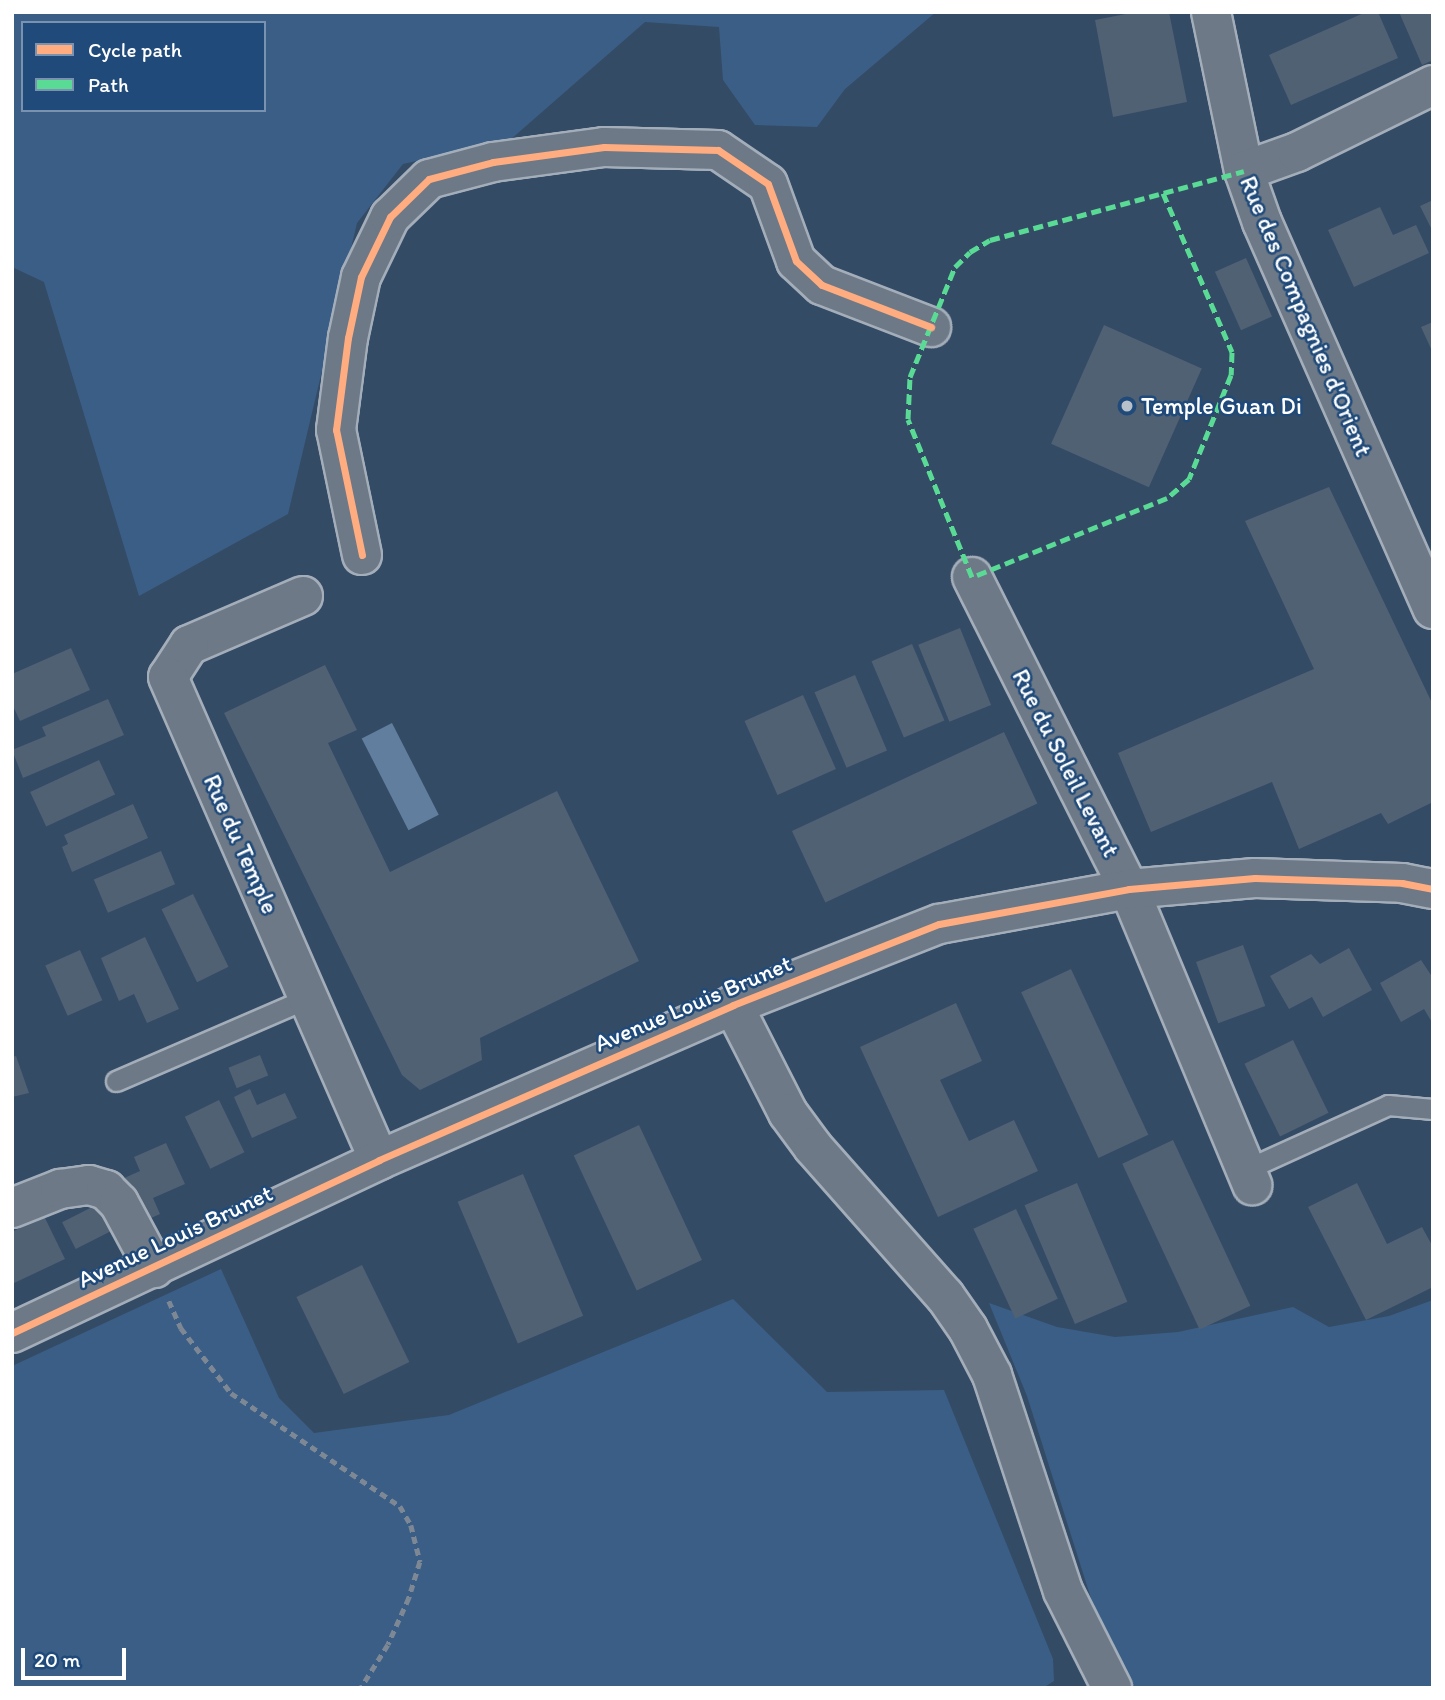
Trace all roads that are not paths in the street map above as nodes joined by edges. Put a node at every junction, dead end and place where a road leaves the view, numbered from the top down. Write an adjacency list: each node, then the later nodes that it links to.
1 (1211, 12): 3 (street, Rue des Compagnies d'Orient)
2 (1433, 85): 3 (street)
3 (1244, 171): 8 (street, Rue des Compagnies d'Orient)
4 (930, 327): 5 (street)
5 (362, 555)
6 (972, 577): 9 (street, Rue du Soleil Levant)
7 (303, 596): 11 (street, Rue du Temple)
8 (1433, 609)
9 (1129, 889): 10 (street, Avenue Louis Brunet); 12 (street, Avenue Louis Brunet); 16 (street, Rue du Soleil Levant)
10 (1433, 889)
11 (308, 998): 13 (lane); 15 (street, Rue du Temple)
12 (733, 1005): 15 (street, Avenue Louis Brunet); 20 (street)
13 (116, 1081)
14 (1433, 1109): 16 (lane)
15 (379, 1160): 18 (street, Avenue Louis Brunet)
16 (1248, 1177)
17 (12, 1208): 18 (street)
18 (155, 1268): 19 (street, Avenue Louis Brunet)
19 (12, 1333)
20 (1105, 1685)

